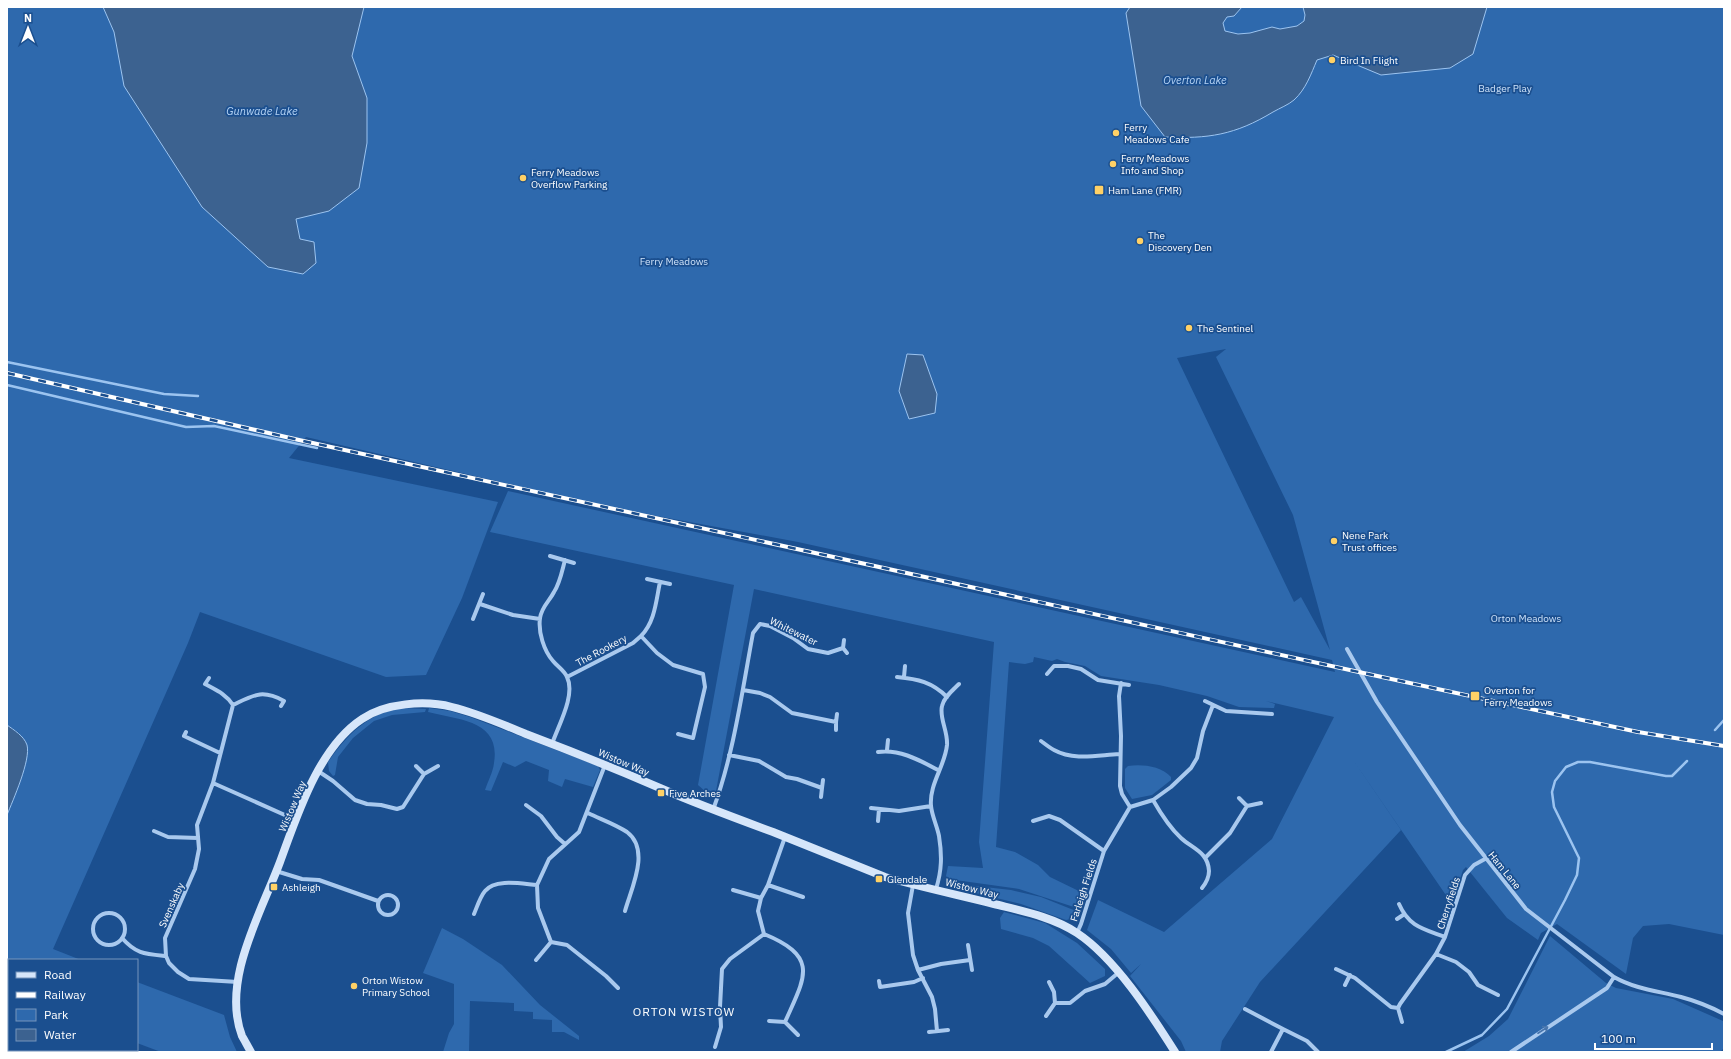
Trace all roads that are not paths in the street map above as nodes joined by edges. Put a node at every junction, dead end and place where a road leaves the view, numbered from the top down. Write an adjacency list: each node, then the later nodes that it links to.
1 (550, 556): 2 (street)
2 (565, 560): 3 (street); 10 (street, The Rookery)
3 (574, 563)
4 (647, 579): 5 (street)
5 (660, 582): 6 (street); 11 (street, The Rookery)
6 (670, 584)
7 (483, 594): 8 (street)
8 (480, 604): 9 (street); 10 (street)
9 (473, 619)
10 (540, 619): 19 (street, The Rookery)
11 (641, 636): 19 (street, The Rookery); 36 (street, The Rookery)
12 (844, 640): 13 (street)
13 (843, 648): 15 (street); 25 (street, Whitewater)
14 (1348, 649): 75 (street, Ham Lane)
15 (847, 653)
16 (905, 666): 20 (street)
17 (1047, 674): 23 (street)
18 (897, 676): 20 (street)
19 (567, 677): 39 (street, The Rookery)
20 (904, 677): 26 (street)
21 (209, 678): 28 (street)
22 (959, 684): 26 (street)
23 (1121, 684): 24 (street); 43 (street)
24 (1129, 685)
25 (743, 690): 33 (street); 44 (street, Whitewater)
26 (947, 697): 48 (street)
27 (1205, 701): 29 (street)
28 (233, 705): 30 (street); 42 (street, Svenskaby)
29 (1213, 705): 32 (street); 56 (street)
30 (281, 706)
31 (837, 714): 33 (street)
32 (1272, 714)
33 (836, 722): 34 (street)
34 (836, 730)
35 (186, 732): 42 (street)
36 (678, 734)
37 (888, 740): 40 (street)
38 (1041, 741): 43 (street)
39 (552, 744): 45 (street, Wistow Way); 49 (street, Wistow Way)
40 (887, 750): 41 (street); 48 (street)
41 (878, 752)
42 (220, 753): 52 (street, Svenskaby)
43 (1119, 754): 61 (street)
44 (729, 755): 53 (street); 64 (street, Whitewater)
45 (605, 764): 64 (street, Wistow Way); 65 (street)
46 (416, 766): 50 (street)
47 (438, 766): 50 (street)
48 (938, 770): 59 (street)
49 (318, 772): 50 (street); 66 (street, Wistow Way)
50 (424, 774)
51 (823, 780): 53 (street)
52 (213, 783): 66 (street); 71 (street, Svenskaby)
53 (822, 788): 54 (street)
54 (821, 797)
55 (1239, 798): 60 (street)
56 (1153, 800): 61 (street); 74 (street)
57 (1260, 803): 60 (street)
58 (526, 805): 72 (street)
59 (931, 806): 63 (street); 82 (street)
60 (1246, 806): 74 (street)
61 (1130, 807): 73 (street, Farleigh Fields)
62 (871, 808): 63 (street)
63 (879, 809): 67 (street)
64 (713, 810): 70 (street, Wistow Way)
65 (588, 813): 72 (street); 87 (street)
66 (296, 820): 76 (street, Wistow Way)
67 (878, 821)
68 (1033, 821): 73 (street, Farleigh Fields)
69 (154, 831): 71 (street)
70 (785, 837): 78 (street); 79 (street, Wistow Way)
71 (198, 838): 98 (street, Svenskaby)
72 (565, 844): 77 (street)
73 (1104, 851): 91 (street, Farleigh Fields)
74 (1206, 857): 80 (street)
75 (1486, 859): 93 (street, Cherryfields); 106 (street, Ham Lane)
76 (276, 871): 85 (street); 109 (street, Wistow Way)
77 (537, 885): 88 (street); 95 (street)
78 (768, 885): 83 (street); 84 (street)
79 (912, 885): 82 (street, Wistow Way); 102 (street)
80 (1202, 888)
81 (733, 890): 84 (street)
82 (936, 890): 91 (street, Wistow Way)
83 (803, 897)
84 (761, 898): 92 (street)
85 (378, 901): 85 (street)
86 (1399, 904): 89 (street)
87 (625, 911)
88 (474, 914)
89 (1403, 915): 90 (street); 93 (street, Cherryfields)
90 (1397, 919)
91 (1077, 933): 104 (street, Wistow Way)
92 (764, 934): 120 (street); 127 (street)
93 (1445, 937): 97 (street, Cherryfields)
94 (122, 938): 94 (street); 98 (street)
95 (551, 942): 99 (street); 112 (street)
96 (968, 945): 100 (street)
97 (1436, 954): 113 (street); 115 (street, Cherryfields)
98 (166, 956): 109 (street)
99 (536, 960)
100 (970, 960): 102 (street); 103 (street)
101 (1336, 969): 105 (street)
102 (918, 970): 107 (street)
103 (972, 970)
104 (1118, 973): 114 (street); 129 (street, Wistow Way)
105 (1350, 975): 111 (street); 115 (street)
106 (1614, 977): 117 (street, Ham Lane); 132 (street, one-way to 106)
107 (923, 978): 108 (street); 124 (street)
108 (879, 981)
109 (238, 982): 128 (street, Wistow Way)
110 (1049, 982): 114 (street)
111 (1345, 985)
112 (618, 988)
113 (1498, 995)
114 (1055, 1003): 118 (street)
115 (1398, 1008): 121 (street)
116 (1245, 1009): 122 (street)
117 (1724, 1014)
118 (1046, 1016)
119 (769, 1021): 120 (street)
120 (785, 1022): 126 (street)
121 (1402, 1022)
122 (1283, 1029): 130 (street); 131 (street)
123 (948, 1030): 124 (street)
124 (937, 1031): 125 (street)
125 (929, 1032)
126 (798, 1035)
127 (715, 1047)
128 (251, 1052)
129 (1175, 1052)
130 (1271, 1052)
131 (1318, 1052)
132 (1511, 1052)

